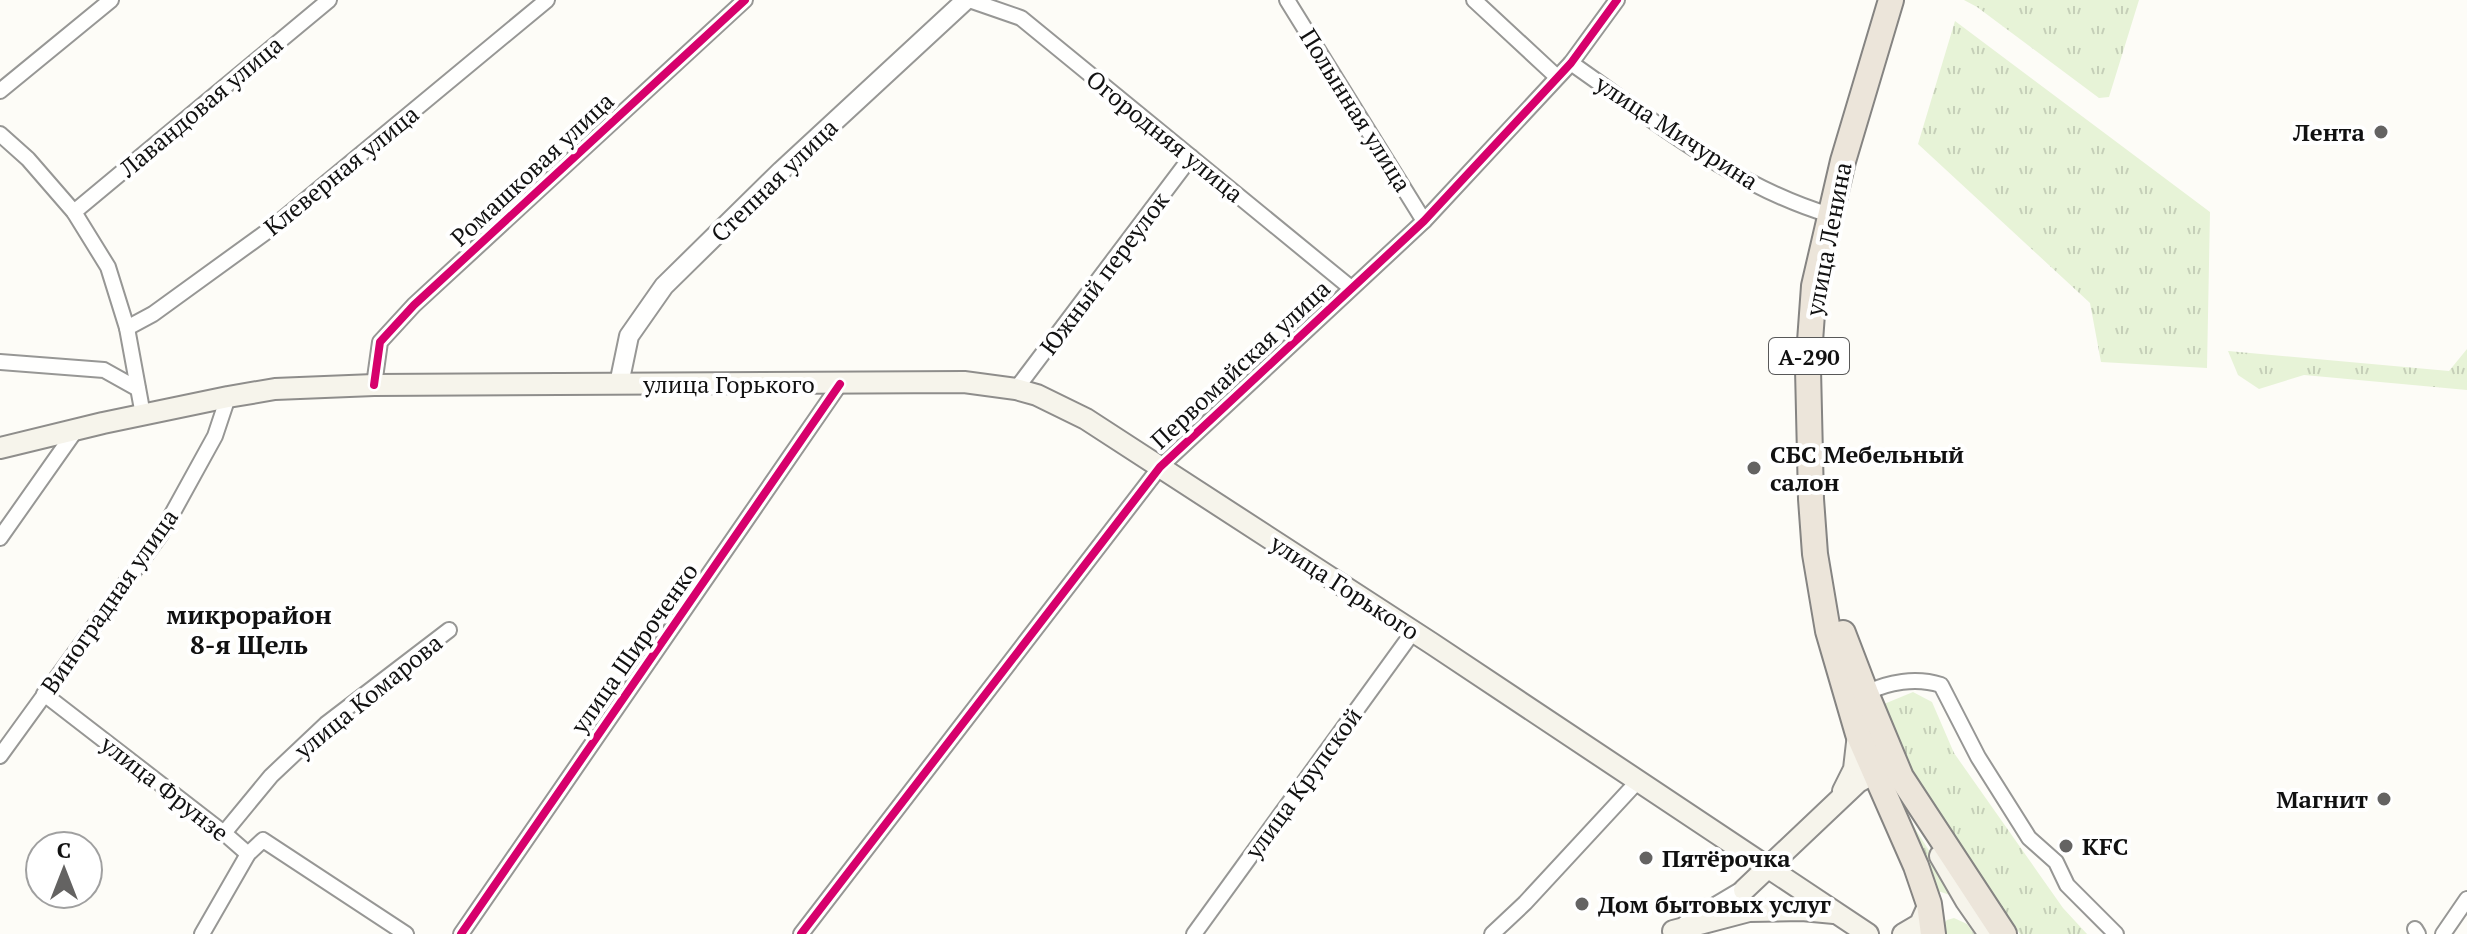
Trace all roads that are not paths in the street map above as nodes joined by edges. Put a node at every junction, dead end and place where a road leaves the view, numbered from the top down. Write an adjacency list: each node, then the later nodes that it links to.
1 (111, 0): 12 (street)
2 (329, 0): 15 (street, Лавандовая улица)
3 (547, 0): 19 (street, Клеверная улица)
4 (745, 0): 23 (street, Ромашковая улица)
5 (967, 0): 14 (street, Огородняя улица); 21 (street, Степная улица)
6 (1287, 0): 17 (street, Полынная улица)
7 (1474, 0): 11 (street)
8 (1617, 0): 10 (street, Первомайская улица)
9 (1891, 0): 16 (highway, улица Ленина / А-290)
10 (1571, 63): 11 (street, Первомайская улица); 16 (street, улица Мичурина)
11 (1557, 77): 17 (street, Первомайская улица)
12 (0, 91)
13 (0, 134): 15 (street)
14 (1191, 157): 18 (street, Огородняя улица); 25 (street, Южный переулок)
15 (74, 212): 19 (street)
16 (1830, 215): 32 (highway, улица Ленина / А-290)
17 (1424, 221): 18 (street, Первомайская улица)
18 (1351, 288): 30 (street, Первомайская улица)
19 (127, 328): 24 (street)
20 (0, 362): 24 (street)
21 (619, 384): 22 (main road, улица Горького); 23 (main road, улица Горького)
22 (840, 384): 25 (main road, улица Горького); 53 (street, улица Широченко)
23 (374, 385): 26 (main road, улица Горького)
24 (138, 389): 27 (street)
25 (1016, 389): 30 (main road, улица Горького)
26 (228, 397): 27 (main road, улица Горького); 36 (street, Виноградная улица)
27 (143, 415): 28 (main road, улица Горького)
28 (76, 430): 29 (main road, улица Горького); 31 (street)
29 (0, 448)
30 (1160, 467): 34 (main road, улица Горького); 54 (street, Первомайская улица)
31 (0, 538)
32 (1820, 579): 35 (highway, А-290); 37 (highway, А-290)
33 (449, 630): 43 (street, улица Комарова)
34 (1413, 632): 41 (main road, улица Горького); 55 (street, улица Крупской)
35 (1866, 693): 39 (highway, А-290); 62 (street)
36 (44, 694): 38 (street, Виноградная улица); 43 (street, улица Фрунзе)
37 (1858, 734): 40 (highway, А-290); 42 (main road)
38 (0, 756)
39 (1892, 756): 40 (main road); 61 (highway, А-290)
40 (1877, 777): 42 (main road); 45 (main road); 48 (highway, А-290); 60 (main road)
41 (1638, 781): 45 (main road, улица Горького); 56 (street)
42 (1839, 797): 45 (main road)
43 (224, 833): 44 (street, улица Фрунзе)
44 (248, 854): 51 (street); 52 (street, улица Фрунзе)
45 (1772, 871): 46 (main road); 49 (main road)
46 (1744, 890): 50 (street)
47 (2467, 899): 63 (street)
48 (1929, 904): 58 (main road); 59 (highway, А-290)
49 (1838, 914): 50 (main road); 57 (main road)
50 (1670, 932)
51 (202, 934)
52 (406, 934)
53 (461, 934)
54 (801, 934)
55 (1194, 934)
56 (1492, 934)
57 (1868, 934)
58 (1903, 934)
59 (1933, 934)
60 (1989, 934)
61 (2004, 934)
62 (2116, 934)
63 (2443, 934)

